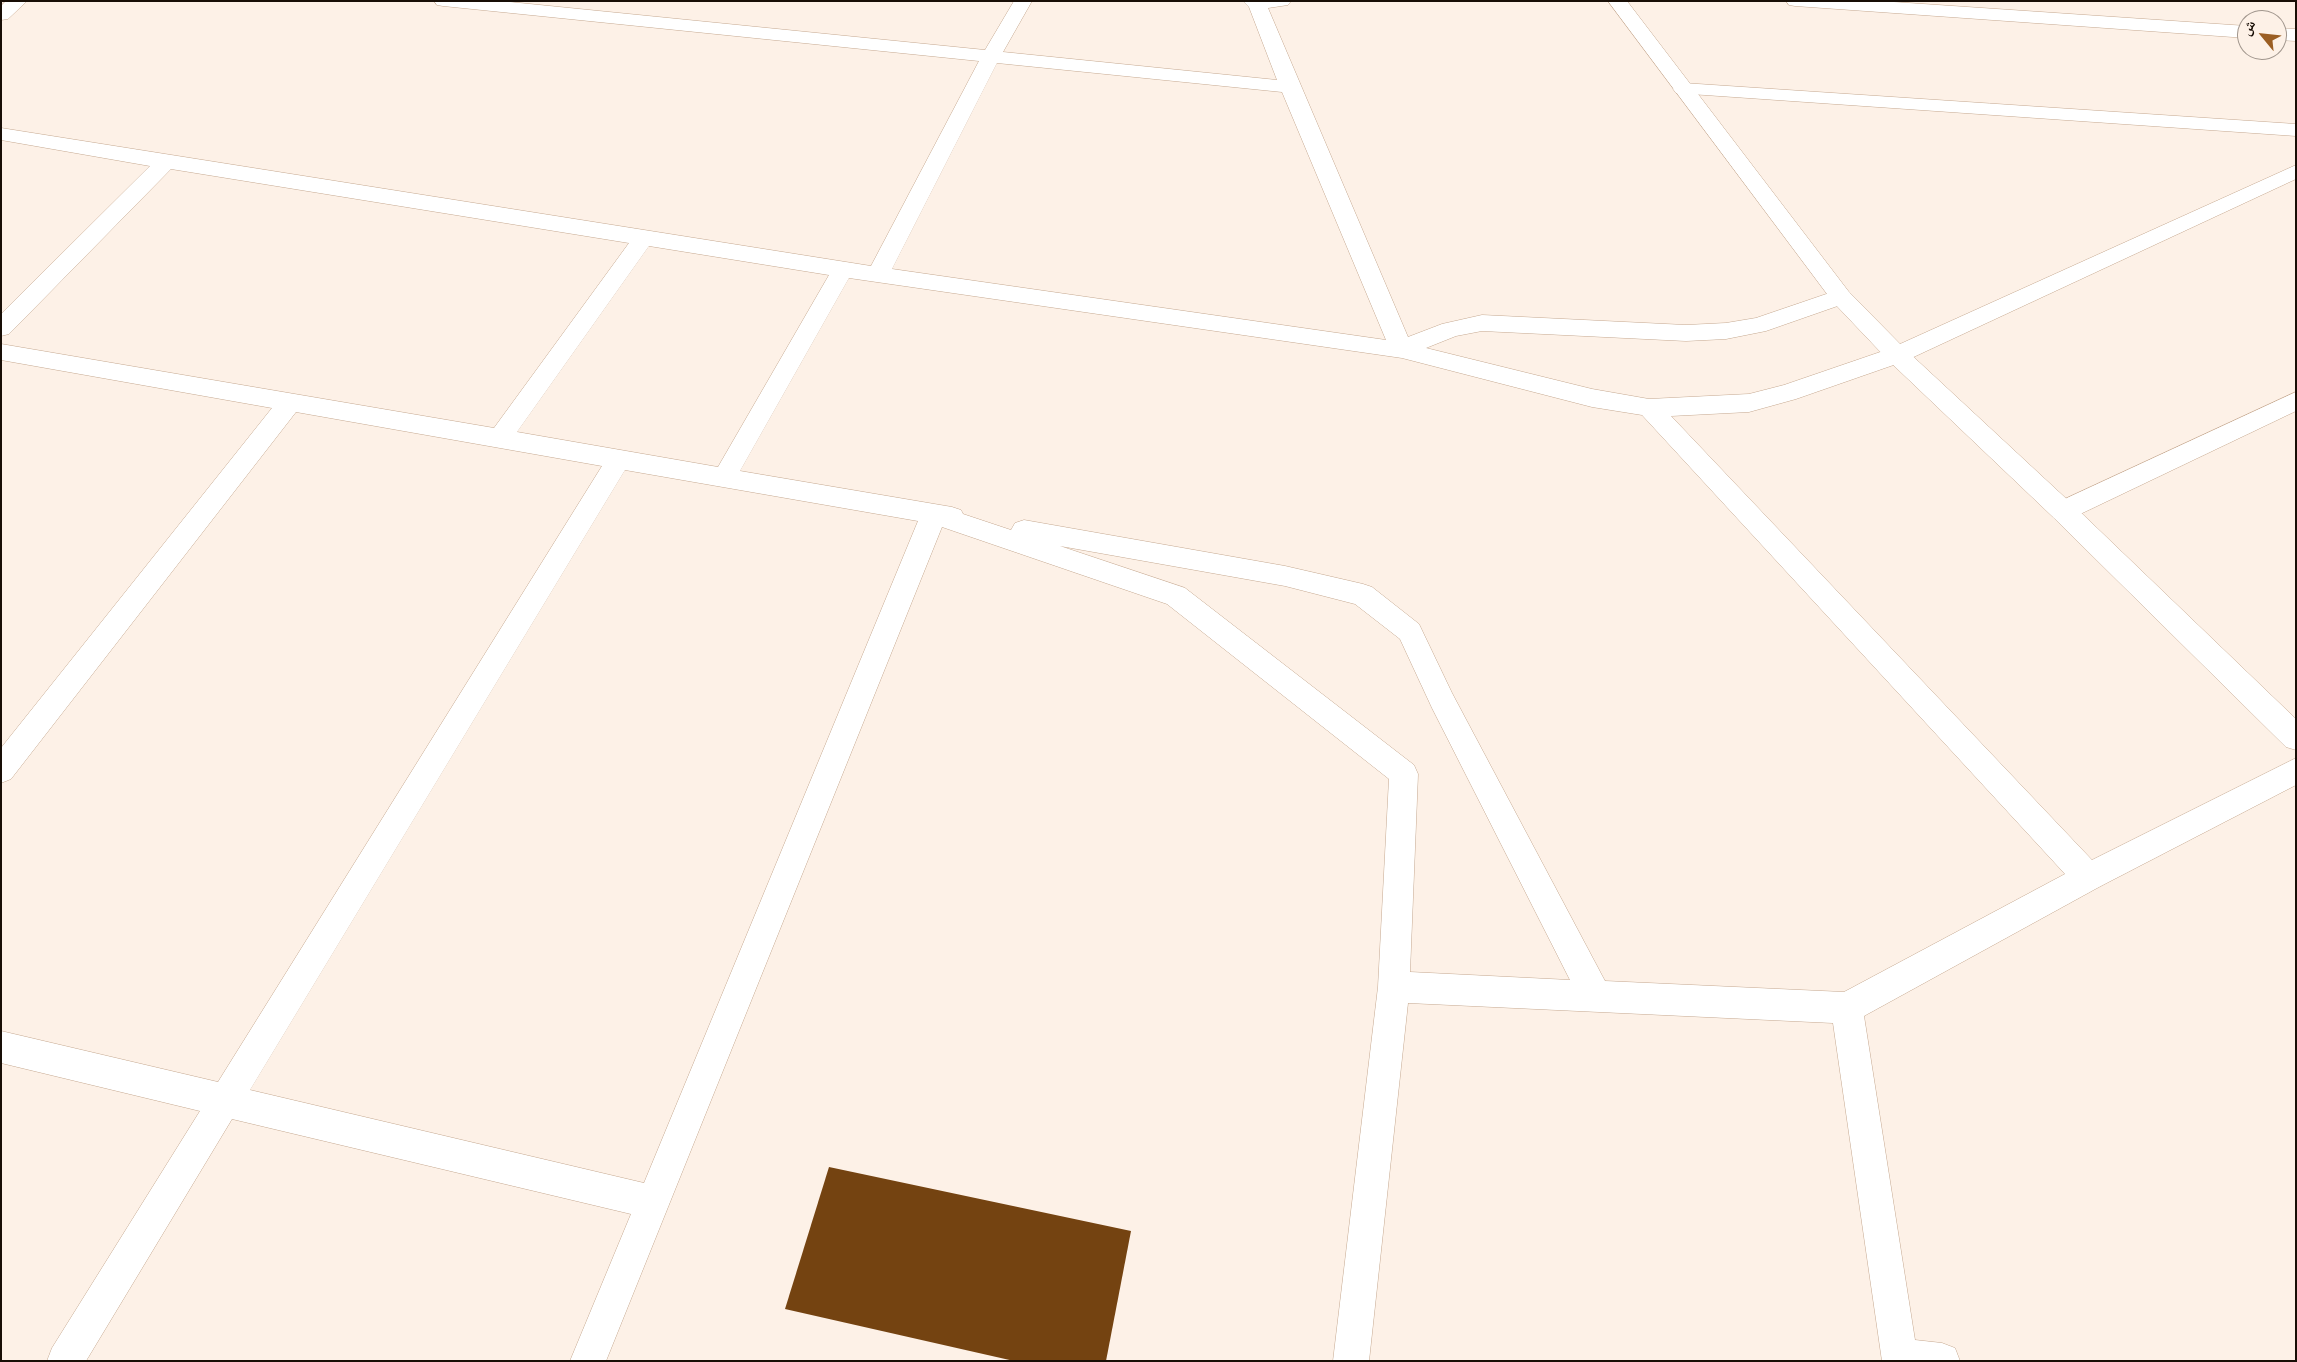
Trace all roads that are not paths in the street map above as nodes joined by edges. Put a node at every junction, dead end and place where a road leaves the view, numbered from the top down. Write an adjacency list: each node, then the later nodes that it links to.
1 (18, 1): 8 (street)
2 (443, 1): 10 (street)
3 (1023, 1): 10 (street)
4 (1282, 1): 7 (street)
5 (1617, 1): 12 (street)
6 (1795, 1): 9 (street)
7 (1255, 3): 11 (street)
8 (1, 15)
9 (2237, 31)
10 (991, 57): 11 (street); 19 (street)
11 (1290, 87): 22 (street)
12 (1683, 90): 13 (street); 20 (street)
13 (2296, 130)
14 (1, 134): 15 (street)
15 (166, 162): 17 (street); 21 (street)
16 (2296, 171): 24 (street)
17 (644, 237): 18 (street); 28 (street)
18 (843, 269): 19 (street); 30 (street)
19 (878, 274): 22 (street)
20 (1841, 297): 22 (street); 24 (street)
21 (1, 328)
22 (1402, 350): 27 (street)
23 (1, 352): 26 (street)
24 (1897, 356): 27 (street); 31 (street)
25 (2296, 401): 31 (street)
26 (290, 402): 28 (street); 34 (street)
27 (1648, 408): 36 (street)
28 (500, 438): 29 (street)
29 (619, 459): 30 (street); 41 (street)
30 (724, 478): 32 (street)
31 (2063, 511): 33 (street)
32 (934, 514): 37 (street); 38 (street); 42 (street)
33 (2296, 738)
34 (1, 770)
35 (2296, 771): 36 (street)
36 (2088, 877): 39 (street)
37 (1394, 987): 38 (street); 46 (street)
38 (1596, 997): 39 (street)
39 (1847, 1008): 43 (street)
40 (1, 1047): 41 (street)
41 (224, 1100): 42 (street); 44 (street)
42 (652, 1202): 45 (street)
43 (1900, 1359): 47 (street)
44 (65, 1361)
45 (588, 1361)
46 (1350, 1361)
47 (1942, 1361)

